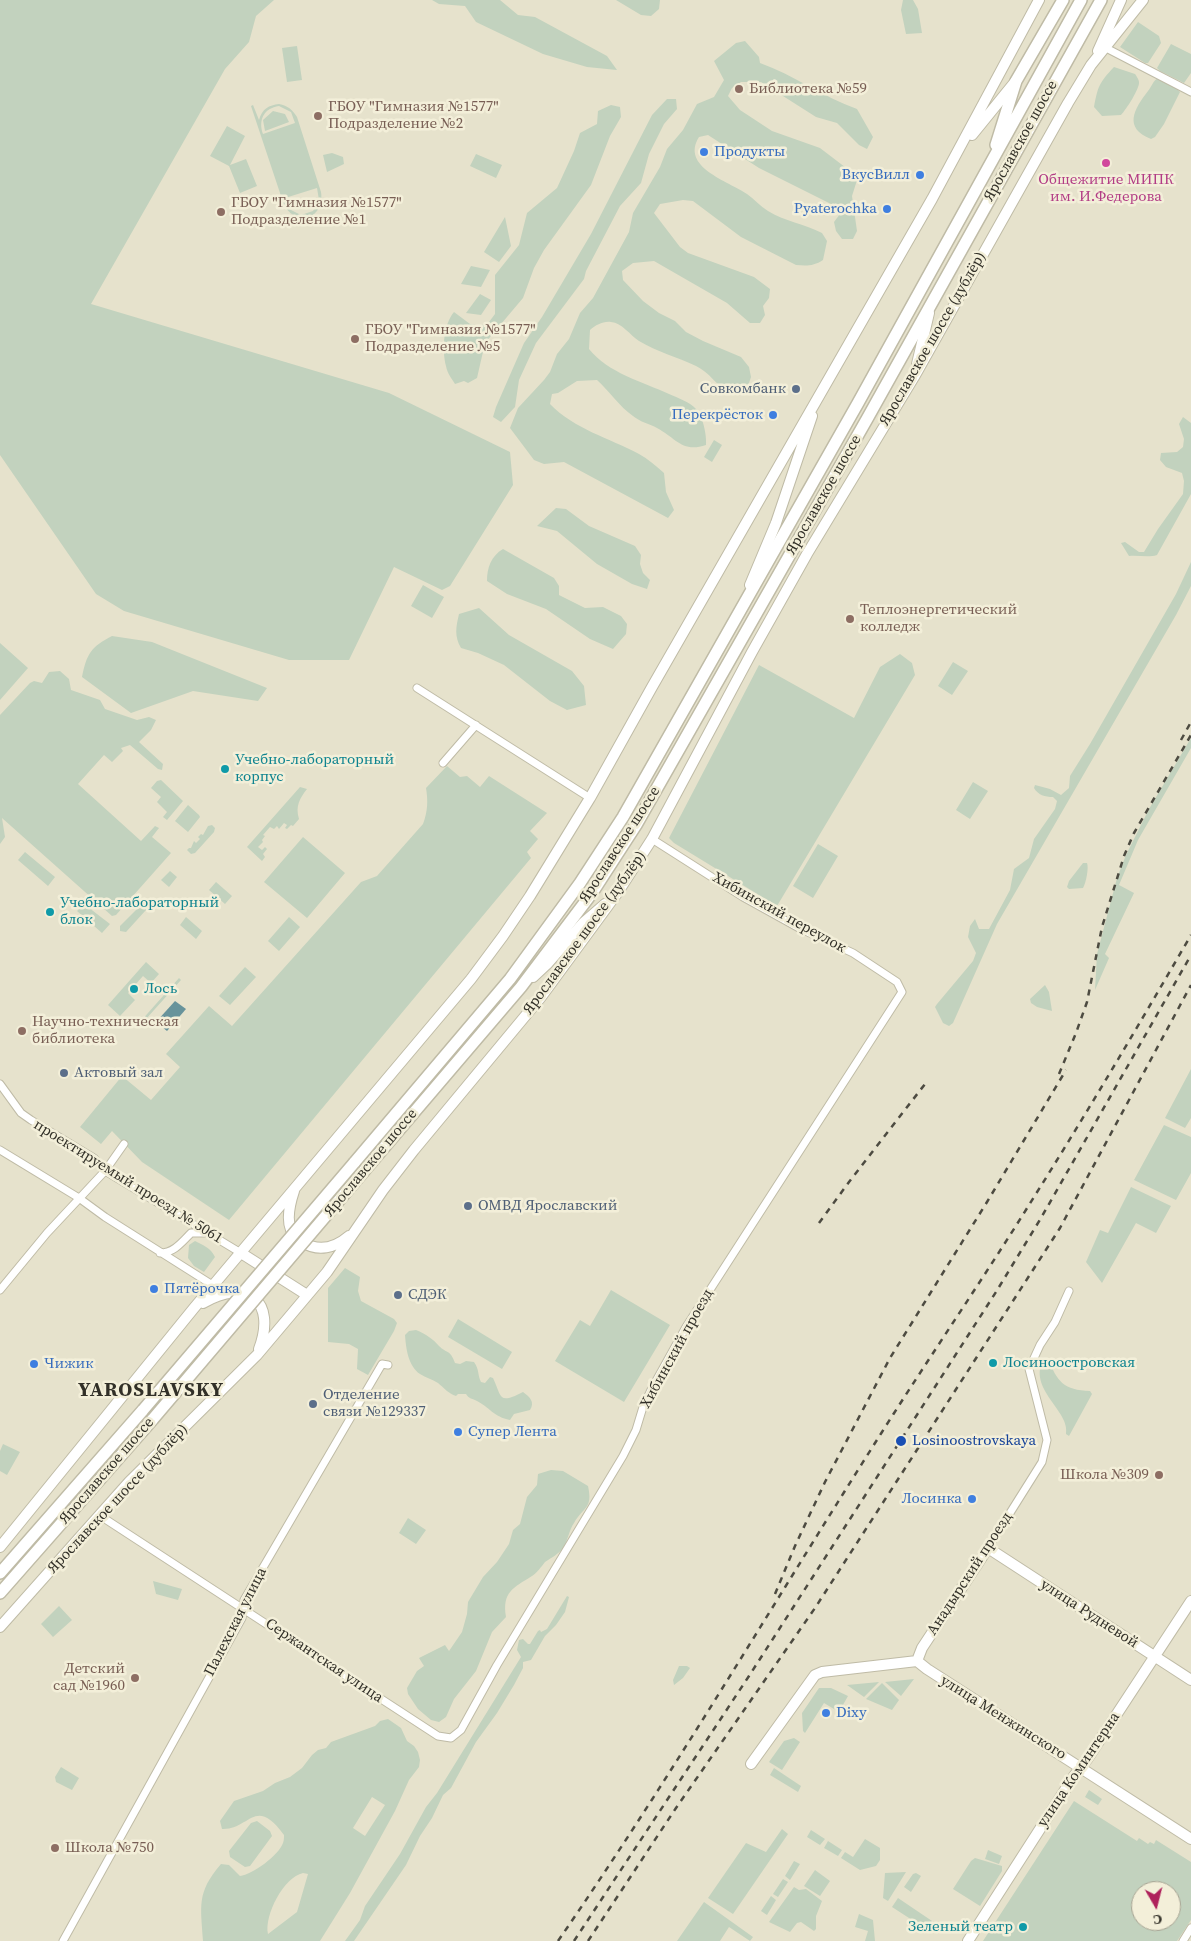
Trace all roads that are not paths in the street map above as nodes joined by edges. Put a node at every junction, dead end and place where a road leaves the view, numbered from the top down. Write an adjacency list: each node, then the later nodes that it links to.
1 (1063, 0): 9 (main road)
2 (1081, 0): 12 (main road, Ярославское шоссе)
3 (1101, 0): 13 (main road, Ярославское шоссе)
4 (1121, 0): 8 (street)
5 (1143, 0): 7 (street, Ярославское шоссе (дублёр))
6 (1036, 2): 11 (street)
7 (1106, 48): 8 (street, Ярославское шоссе (дублёр)); 10 (street)
8 (1092, 65): 14 (street, Ярославское шоссе (дублёр))
9 (1016, 81): 11 (street); 12 (main road)
10 (1191, 92)
11 (957, 153): 15 (street)
12 (988, 168): 16 (main road, Ярославское шоссе)
13 (932, 301): 14 (street); 23 (main road, Ярославское шоссе)
14 (914, 377): 21 (street, Ярославское шоссе (дублёр))
15 (820, 394): 16 (street); 20 (street)
16 (732, 629): 45 (main road, Ярославское шоссе, bridge)
17 (417, 688): 18 (street)
18 (476, 725): 19 (street); 20 (street)
19 (443, 762)
20 (590, 798): 29 (street)
21 (652, 839): 22 (street, Ярославское шоссе (дублёр)); 24 (street, Хибинский переулок)
22 (618, 892): 23 (street); 31 (street, Ярославское шоссе (дублёр))
23 (521, 988): 46 (main road, Ярославское шоссе, bridge)
24 (902, 992): 53 (street, Хибинский проезд)
25 (0, 1084): 28 (street, проектируемый проезд № 5061)
26 (124, 1144): 28 (street)
27 (0, 1150): 30 (street)
28 (105, 1171): 30 (street); 32 (street, проектируемый проезд № 5061)
29 (297, 1184): 31 (street); 33 (street)
30 (79, 1198): 34 (street); 36 (street)
31 (353, 1233): 38 (street, Ярославское шоссе (дублёр))
32 (209, 1234): 33 (street, проектируемый проезд № 5061); 34 (street)
33 (241, 1252): 35 (street); 38 (street)
34 (160, 1253): 35 (street)
35 (214, 1286): 39 (street)
36 (0, 1290)
37 (1069, 1291): 44 (street, Анадырский проезд)
38 (308, 1295): 40 (street, Ярославское шоссе (дублёр))
39 (194, 1308): 40 (street); 43 (street)
40 (257, 1355): 42 (street, Ярославское шоссе (дублёр))
41 (388, 1365): 48 (street, Палехская улица)
42 (98, 1515): 48 (street, Сержантская улица); 49 (street, Ярославское шоссе (дублёр))
43 (0, 1547)
44 (988, 1548): 50 (street, улица Рудневой); 51 (street, Анадырский проезд)
45 (0, 1574)
46 (0, 1593)
47 (1191, 1601): 50 (street, улица Коминтерна)
48 (243, 1608): 53 (street, Сержантская улица); 58 (street, Палехская улица)
49 (0, 1627)
50 (1154, 1657): 52 (street, улица Рудневой); 55 (street, улица Коминтерна)
51 (917, 1662): 54 (street); 55 (street, улица Менжинского)
52 (1191, 1680)
53 (451, 1738)
54 (751, 1764)
55 (1081, 1767): 56 (street, улица Менжинского); 59 (street, улица Коминтерна)
56 (1191, 1839)
57 (1191, 1928): 60 (street)
58 (63, 1941)
59 (968, 1941)
60 (1183, 1941)

